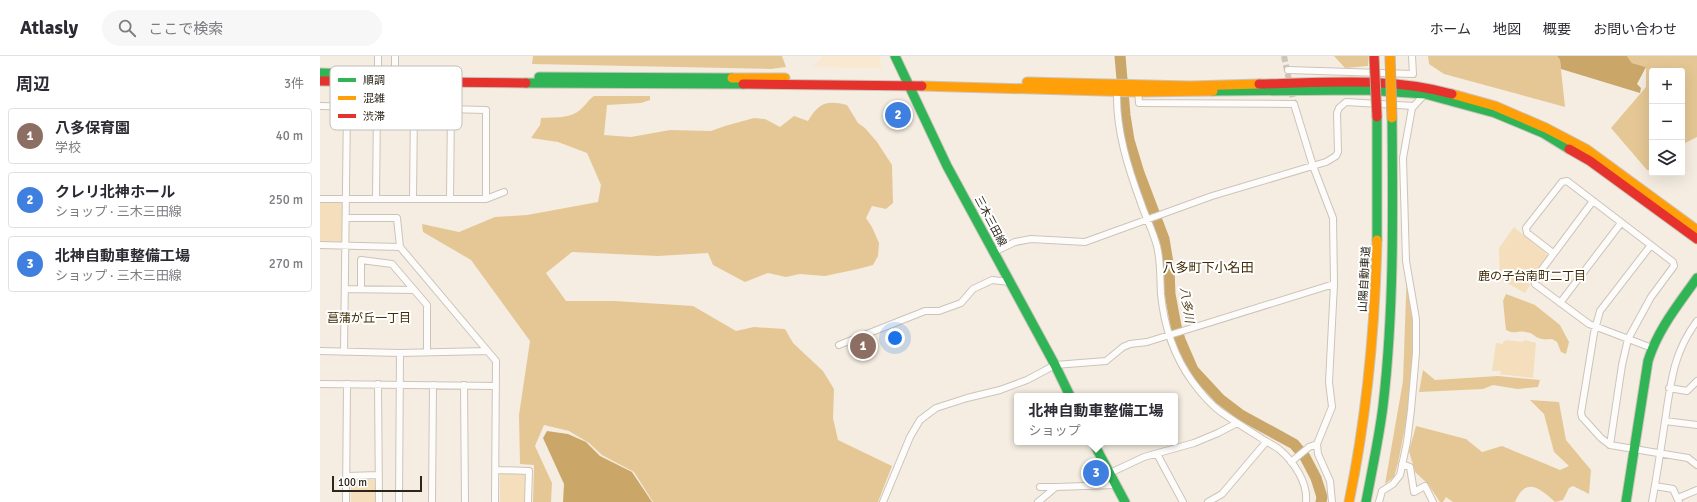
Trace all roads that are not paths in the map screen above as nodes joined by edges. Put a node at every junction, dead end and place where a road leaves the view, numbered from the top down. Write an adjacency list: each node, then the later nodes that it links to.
1 (894, 56): 12 (main road, 三木三田線)
2 (1374, 56): 93 (main road, 山陽自動車道, bridge)
3 (1390, 56): 95 (main road, bridge)
4 (1412, 56): 5 (street)
5 (1288, 70)
6 (320, 73): 7 (main road)
7 (330, 73)
8 (462, 76): 12 (main road)
9 (320, 81): 10 (main road)
10 (330, 81)
11 (462, 83): 12 (main road)
12 (908, 84): 13 (main road); 40 (main road, 三木三田線)
13 (1117, 88): 14 (main road); 32 (street)
14 (1138, 88): 15 (main road); 22 (street); 34 (main road)
15 (1426, 94): 16 (street); 35 (main road)
16 (1414, 106): 22 (street); 82 (street)
17 (462, 110): 29 (street)
18 (347, 130): 24 (street)
19 (377, 130): 25 (street)
20 (414, 130): 26 (street)
21 (451, 130): 27 (street)
22 (1313, 166): 32 (street); 44 (street)
23 (504, 192): 29 (street)
24 (346, 198): 25 (street); 28 (street); 31 (street)
25 (376, 198): 26 (street)
26 (413, 198): 27 (street)
27 (450, 198): 29 (street)
28 (320, 199)
29 (486, 199)
30 (1593, 201): 33 (street); 41 (street); 41 (street)
31 (346, 218): 38 (street); 39 (street)
32 (1147, 220): 40 (street); 51 (street)
33 (1621, 222): 37 (street); 48 (street)
34 (1697, 230)
35 (1697, 239)
36 (320, 245): 38 (street)
37 (1651, 245): 50 (street); 52 (street)
38 (346, 246): 39 (street); 45 (street)
39 (400, 247): 56 (street)
40 (994, 252): 43 (main road, 三木三田線)
41 (1553, 253): 48 (street)
42 (1697, 278): 54 (main road)
43 (1010, 282): 53 (street); 60 (main road, 三木三田線)
44 (1334, 284): 51 (street); 75 (street)
45 (346, 289): 46 (street); 57 (street)
46 (361, 289): 47 (street); 47 (street)
47 (414, 290): 58 (street)
48 (1560, 303): 50 (street)
49 (1697, 320): 69 (street)
50 (1595, 326): 52 (street); 77 (street)
51 (1168, 334): 60 (street); 72 (street)
52 (1628, 339): 54 (street); 77 (street)
53 (839, 345)
54 (1652, 348): 78 (main road)
55 (320, 351): 57 (street)
56 (487, 351): 58 (street); 68 (street)
57 (344, 352): 59 (street)
58 (427, 352): 59 (street)
59 (400, 353): 65 (street)
60 (1055, 365): 70 (main road, 三木三田線); 103 (street)
61 (1697, 380): 69 (street)
62 (320, 384): 63 (street)
63 (347, 384): 64 (street); 87 (street)
64 (378, 384): 65 (street); 86 (street)
65 (400, 385): 66 (street); 98 (street)
66 (433, 385): 67 (street); 99 (street)
67 (464, 385): 68 (street); 100 (street)
68 (496, 386): 84 (street)
69 (1670, 388): 71 (street)
70 (1069, 393)
71 (1665, 421): 73 (street); 79 (street)
72 (1237, 423): 74 (street); 80 (street)
73 (1697, 426)
74 (1266, 442): 81 (street); 107 (street)
75 (1317, 444): 81 (street); 109 (street)
76 (1095, 445): 85 (main road)
77 (1610, 445): 78 (street)
78 (1635, 449): 79 (street); 112 (main road)
79 (1660, 453): 83 (street); 89 (street)
80 (1157, 454): 85 (street); 106 (street)
81 (1291, 462): 108 (street)
82 (1402, 464): 110 (street); 111 (street)
83 (1697, 465)
84 (496, 470): 101 (street); 102 (street)
85 (1110, 473): 88 (main road)
86 (378, 475): 87 (street); 97 (street)
87 (347, 476): 96 (street)
88 (1116, 485): 91 (street); 105 (main road)
89 (1655, 486): 94 (street); 113 (street)
90 (1040, 487): 91 (street)
91 (1056, 487): 104 (street)
92 (1697, 490): 94 (street)
93 (1349, 500)
94 (1678, 500)
95 (1366, 501)
96 (346, 502)
97 (379, 502)
98 (399, 502)
99 (432, 502)
100 (465, 502)
101 (495, 502)
102 (528, 502)
103 (883, 502)
104 (1038, 502)
105 (1126, 502)
106 (1183, 502)
107 (1208, 502)
108 (1306, 502)
109 (1332, 502)
110 (1379, 502)
111 (1433, 502)
112 (1626, 502)
113 (1652, 502)

